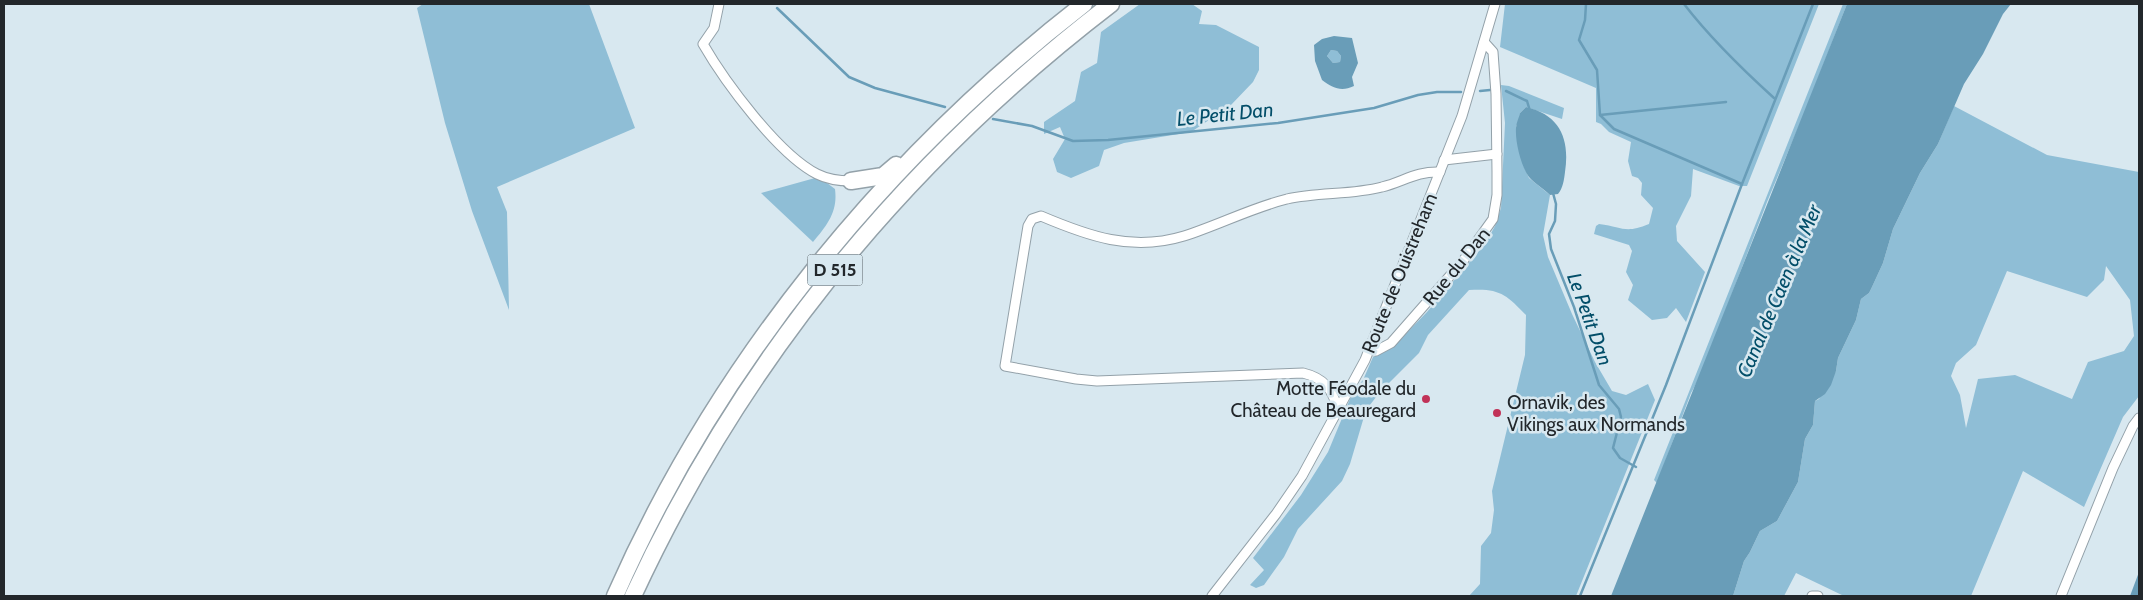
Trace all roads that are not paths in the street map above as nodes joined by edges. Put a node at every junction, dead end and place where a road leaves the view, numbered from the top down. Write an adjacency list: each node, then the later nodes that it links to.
1 (719, 4): 10 (street)
2 (1084, 4): 8 (highway, D 515)
3 (1111, 4): 16 (highway, D 515)
4 (1495, 4): 5 (street, Route de Ouistreham)
5 (1484, 42): 6 (street, Rue du Dan); 7 (street, Route de Ouistreham)
6 (1497, 154): 7 (street); 12 (street, Rue du Dan)
7 (1444, 160): 9 (street, Route de Ouistreham)
8 (909, 161): 10 (highway); 11 (highway, D 515)
9 (1440, 172): 12 (street, Route de Ouistreham); 13 (street)
10 (851, 181): 11 (highway)
11 (858, 216): 15 (highway, D 515)
12 (1369, 350): 13 (street, Route de Ouistreham)
13 (1338, 409): 17 (street, Route de Ouistreham)
14 (2139, 418): 20 (street)
15 (615, 596)
16 (633, 596)
17 (1212, 596)
18 (1812, 596): 19 (street)
19 (1818, 596)
20 (2061, 596)

